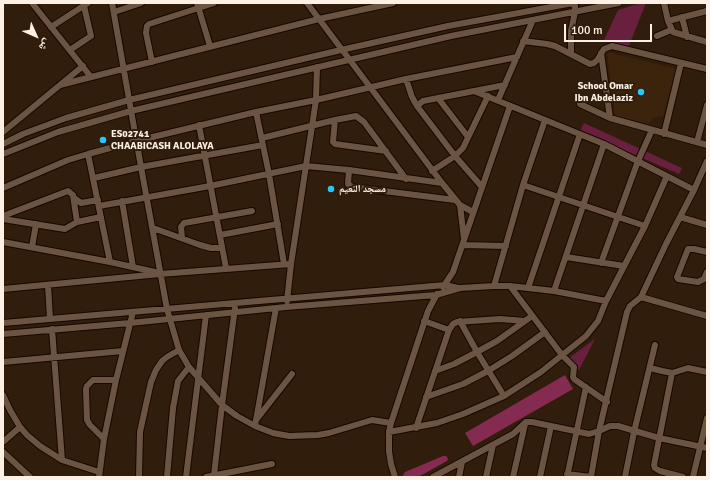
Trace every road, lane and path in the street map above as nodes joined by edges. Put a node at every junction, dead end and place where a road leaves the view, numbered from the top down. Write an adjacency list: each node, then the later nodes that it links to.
1 (32, 3): 19 (street)
2 (112, 3): 12 (street)
3 (141, 3): 12 (street)
4 (214, 3): 11 (street)
5 (307, 3): 16 (street)
6 (392, 3): 16 (street)
7 (574, 3): 13 (street); 27 (street)
8 (619, 3): 13 (street)
9 (664, 3): 18 (street)
10 (86, 4): 19 (street); 26 (street)
11 (198, 5): 25 (street); 32 (street)
12 (114, 12): 36 (street)
13 (575, 12): 17 (street); 29 (street)
14 (707, 12): 15 (street)
15 (682, 18): 18 (street); 22 (street)
16 (318, 19): 25 (street); 27 (street)
17 (533, 20): 23 (street); 31 (street)
18 (668, 21): 20 (street)
19 (52, 27): 26 (street)
20 (671, 30): 21 (street); 22 (street)
21 (657, 36)
22 (687, 37): 24 (street)
23 (523, 41): 29 (street); 30 (street)
24 (707, 42)
25 (210, 46): 32 (street)
26 (70, 50): 34 (street)
27 (342, 50): 31 (street); 46 (street)
28 (601, 53): 29 (street); 33 (street); 55 (street)
29 (571, 54)
30 (517, 57): 39 (street); 41 (street)
31 (349, 59): 35 (street); 42 (street)
32 (152, 62): 36 (street)
33 (681, 63): 37 (street); 63 (street)
34 (83, 66): 38 (street); 40 (street)
35 (317, 67): 47 (street); 53 (street)
36 (124, 68): 38 (street); 46 (street)
37 (707, 69)
38 (91, 76): 40 (street)
39 (406, 78): 42 (street); 51 (street)
40 (60, 85): 61 (street)
41 (505, 85): 43 (street); 48 (street)
42 (370, 87): 47 (street); 82 (street)
43 (474, 91): 44 (street); 45 (street)
44 (488, 96): 48 (street); 64 (street)
45 (438, 98): 51 (street); 64 (street)
46 (129, 100): 53 (street); 68 (street)
47 (316, 100): 54 (street); 58 (street)
48 (498, 100): 52 (street)
49 (580, 104): 55 (street)
50 (707, 105): 67 (street)
51 (417, 106): 76 (street)
52 (510, 106): 57 (street); 90 (street)
53 (131, 111): 66 (street); 73 (street)
54 (256, 112): 59 (street); 65 (street)
55 (610, 118): 60 (street)
56 (335, 120): 58 (street); 72 (street); 72 (street)
57 (545, 120): 62 (street); 88 (street)
58 (312, 125): 65 (street); 79 (street)
59 (199, 126): 66 (street); 75 (street)
60 (652, 130): 63 (street); 77 (street)
61 (3, 132)
62 (580, 134): 69 (street); 94 (street)
63 (664, 134): 67 (street)
64 (468, 137): 76 (street)
65 (262, 138): 70 (street)
66 (136, 141): 74 (street); 80 (street)
67 (697, 142): 71 (street)
68 (3, 144)
69 (604, 144): 77 (street); 100 (street)
70 (263, 145): 75 (street); 83 (street)
71 (707, 145)
72 (386, 151): 86 (street)
73 (3, 154)
74 (88, 154): 85 (street); 91 (street)
75 (205, 155): 80 (street); 89 (street)
76 (455, 156): 82 (street); 90 (street)
77 (638, 161): 84 (street); 105 (street)
78 (707, 161): 92 (street)
79 (306, 166): 81 (street); 83 (street); 125 (street)
80 (141, 167): 85 (street); 93 (street)
81 (349, 170): 86 (street); 96 (street)
82 (432, 171): 87 (street)
83 (269, 174): 89 (street); 110 (street)
84 (667, 176): 92 (street); 112 (street)
85 (94, 178): 98 (street)
86 (406, 179): 87 (street)
87 (442, 183): 96 (street)
88 (523, 185): 94 (street); 118 (street)
89 (210, 186): 93 (street); 104 (street)
90 (482, 187): 102 (street)
91 (3, 188)
92 (694, 190): 106 (street)
93 (147, 197): 97 (street); 113 (street)
94 (558, 197): 100 (street); 136 (street)
95 (74, 198): 98 (street); 107 (street); 108 (street)
96 (455, 200): 99 (street)
97 (122, 201): 98 (street); 127 (street)
98 (99, 203): 103 (street)
99 (460, 205): 102 (street); 117 (street)
100 (584, 206): 105 (street); 122 (street)
101 (252, 210): 104 (street)
102 (473, 212): 117 (street)
103 (101, 217): 108 (street); 123 (street)
104 (216, 217): 114 (street); 115 (street)
105 (617, 217): 112 (street); 124 (street)
106 (680, 217): 111 (street); 140 (street)
107 (3, 218): 109 (street)
108 (77, 222): 109 (street)
109 (36, 224): 119 (street)
110 (278, 224): 114 (street); 125 (street)
111 (707, 225)
112 (645, 226): 126 (street)
113 (153, 228): 115 (street); 130 (street)
114 (220, 235): 120 (street)
115 (182, 238): 120 (street)
116 (3, 242): 119 (street)
117 (464, 242): 118 (street); 132 (street)
118 (506, 246): 133 (street)
119 (32, 247): 123 (street)
120 (222, 248): 128 (street)
121 (707, 252): 129 (street)
122 (566, 257): 124 (street); 138 (street)
123 (110, 262): 127 (street)
124 (600, 263): 126 (street)
125 (287, 264): 128 (street); 141 (street)
126 (624, 266): 142 (street)
127 (133, 267): 130 (street)
128 (226, 268): 130 (street)
129 (707, 272)
130 (160, 274): 131 (street); 146 (street)
131 (48, 285): 137 (street); 152 (street)
132 (445, 285): 135 (street); 139 (street); 141 (street)
133 (494, 286): 134 (street); 135 (street)
134 (510, 286): 136 (street); 150 (street)
135 (460, 288): 139 (street)
136 (528, 288): 138 (street)
137 (3, 289)
138 (554, 291): 142 (street)
139 (436, 295): 144 (street); 154 (street)
140 (641, 297): 151 (street); 183 (street)
141 (287, 299): 143 (street); 144 (street)
142 (606, 301): 167 (street)
143 (236, 303): 146 (street); 148 (street)
144 (286, 307): 145 (street)
145 (276, 308): 148 (street); 186 (street)
146 (167, 309): 147 (street); 153 (street)
147 (132, 312): 152 (street); 158 (street)
148 (235, 312): 149 (street); 184 (street)
149 (206, 315): 153 (street); 177 (street)
150 (532, 316): 156 (street); 161 (street)
151 (707, 316)
152 (50, 319): 157 (street)
153 (170, 319): 158 (street); 164 (street)
154 (424, 321): 160 (street); 187 (street)
155 (460, 321): 156 (street); 160 (street); 166 (street)
156 (525, 321): 166 (street)
157 (3, 323)
158 (130, 323): 159 (street); 165 (street)
159 (52, 329): 162 (street); 168 (street)
160 (450, 330): 172 (street)
161 (545, 332): 167 (street); 173 (street)
162 (3, 334)
163 (655, 345): 171 (street)
164 (179, 350): 170 (street); 210 (street)
165 (122, 351): 168 (street); 178 (street)
166 (476, 352): 172 (street); 173 (street)
167 (562, 355): 179 (street); 181 (street)
168 (55, 358): 169 (street); 202 (street)
169 (3, 362)
170 (190, 367): 177 (street); 211 (street)
171 (650, 368): 174 (street); 195 (street)
172 (435, 371): 182 (street)
173 (488, 371): 181 (street); 182 (street)
174 (672, 372): 175 (street); 196 (street)
175 (707, 372)
176 (292, 374): 186 (street)
177 (198, 378): 184 (street); 212 (street)
178 (116, 380): 197 (street); 197 (street)
179 (586, 387): 183 (street); 192 (street)
180 (3, 394): 190 (street)
181 (504, 396): 191 (street)
182 (426, 397): 191 (street)
183 (607, 402): 193 (street)
184 (222, 405): 186 (street); 207 (street)
185 (707, 418): 200 (street)
186 (255, 423): 187 (street)
187 (391, 423): 194 (street)
188 (524, 424): 189 (street); 199 (street); 218 (street)
189 (551, 426): 192 (street); 219 (street)
190 (20, 427): 198 (street); 202 (street)
191 (416, 428): 194 (street)
192 (577, 431): 193 (street); 208 (street)
193 (599, 431): 195 (street); 220 (street)
194 (389, 432): 214 (street)
195 (634, 432): 196 (street); 221 (street)
196 (659, 438): 200 (street); 205 (street)
197 (104, 439): 206 (street)
198 (3, 442)
199 (493, 445): 203 (street); 217 (street)
200 (704, 447): 223 (street)
201 (3, 452): 209 (street)
202 (62, 460): 206 (street)
203 (462, 462): 215 (street); 216 (street)
204 (272, 464): 207 (street)
205 (659, 474): 222 (street)
206 (99, 475)
207 (214, 475): 213 (street)
208 (567, 476): 220 (street)
209 (30, 477)
210 (139, 477)
211 (167, 477)
212 (186, 477)
213 (206, 477)
214 (395, 477)
215 (433, 477)
216 (459, 477)
217 (486, 477)
218 (513, 477)
219 (540, 477)
220 (591, 477)
221 (625, 477)
222 (683, 477)
223 (693, 477)

